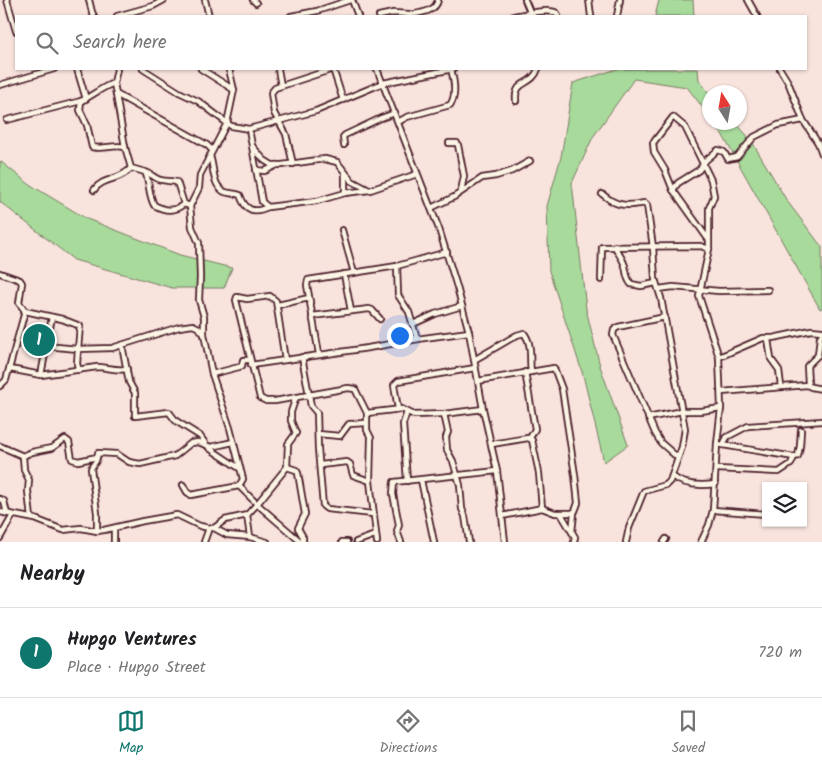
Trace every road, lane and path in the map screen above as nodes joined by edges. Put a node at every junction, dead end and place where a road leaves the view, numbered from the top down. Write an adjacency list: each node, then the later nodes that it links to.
1 (7, 0): 27 (street)
2 (89, 0): 13 (street)
3 (164, 0): 11 (street)
4 (205, 0): 16 (street)
5 (351, 0): 17 (street); 18 (street)
6 (438, 0): 21 (street)
7 (524, 0): 12 (street)
8 (589, 0): 24 (street)
9 (620, 0): 25 (street)
10 (748, 0): 26 (street)
11 (137, 10): 14 (street); 15 (street)
12 (530, 12): 22 (street); 23 (street)
13 (94, 15)
14 (120, 15)
15 (140, 15)
16 (209, 15)
17 (296, 15)
18 (358, 15)
19 (385, 15): 20 (street)
20 (405, 15)
21 (412, 15)
22 (518, 15)
23 (558, 15)
24 (591, 15)
25 (617, 15)
26 (756, 15)
27 (15, 28)
28 (51, 70): 44 (street)
29 (77, 70): 48 (street)
30 (118, 70): 42 (street)
31 (145, 70): 56 (street)
32 (203, 70): 46 (street)
33 (228, 70): 46 (street)
34 (278, 70): 45 (street)
35 (330, 70): 45 (street)
36 (333, 70): 49 (street)
37 (377, 70): 43 (street)
38 (447, 70): 43 (street)
39 (452, 70): 55 (street)
40 (537, 70): 50 (street)
41 (781, 70): 53 (street)
42 (114, 83): 47 (street); 48 (street)
43 (383, 83): 49 (street); 51 (street)
44 (0, 85)
45 (281, 86): 54 (street)
46 (234, 90): 56 (street)
47 (116, 94): 61 (street); 62 (street)
48 (83, 100): 52 (street); 61 (street)
49 (343, 100): 54 (street)
50 (516, 101)
51 (395, 113): 55 (street); 59 (street)
52 (7, 120)
53 (803, 120): 63 (street); 67 (street)
54 (278, 121): 57 (street); 66 (street)
55 (398, 122): 73 (street)
56 (227, 123): 57 (street); 62 (street)
57 (249, 129): 60 (street)
58 (449, 143): 77 (street)
59 (344, 145)
60 (252, 146): 68 (street); 70 (street)
61 (125, 147): 69 (street)
62 (212, 150): 64 (street)
63 (822, 154)
64 (210, 156): 81 (street); 82 (street)
65 (530, 160): 77 (street)
66 (293, 164): 68 (street); 72 (street)
67 (703, 164): 76 (street); 76 (street); 85 (street)
68 (277, 165): 70 (street)
69 (131, 168): 71 (street); 74 (street)
70 (256, 170): 82 (street)
71 (145, 172): 80 (street); 80 (street)
72 (345, 174): 75 (street); 78 (street)
73 (417, 174): 75 (street); 83 (street)
74 (94, 190)
75 (370, 190): 78 (street)
76 (673, 190): 85 (street)
77 (461, 191): 83 (street)
78 (345, 194): 82 (street)
79 (602, 194): 87 (street)
80 (184, 204): 81 (street)
81 (190, 206): 111 (street)
82 (268, 207)
83 (431, 208): 89 (street)
84 (342, 230): 93 (street)
85 (708, 239): 88 (street)
86 (615, 246): 87 (street); 94 (street); 95 (street)
87 (653, 247): 88 (street); 95 (street)
88 (709, 249): 97 (street)
89 (447, 252): 90 (street); 101 (street)
90 (397, 266): 93 (street); 108 (street)
91 (0, 273): 102 (street)
92 (344, 274): 93 (street); 99 (street); 103 (street)
93 (354, 274)
94 (601, 280)
95 (656, 282): 96 (street)
96 (659, 289): 97 (street); 106 (street)
97 (701, 290): 98 (street); 119 (street)
98 (768, 290)
99 (309, 298): 100 (street); 104 (street)
100 (278, 305): 120 (street); 122 (street)
101 (462, 306): 108 (street); 109 (street)
102 (25, 311): 105 (street); 124 (street)
103 (350, 311): 104 (street); 107 (street)
104 (312, 316): 117 (street)
105 (52, 317): 115 (street); 116 (street)
106 (665, 317): 142 (street); 146 (street)
107 (380, 319)
108 (413, 324): 112 (street)
109 (469, 332): 112 (street); 121 (street)
110 (822, 332): 113 (street); 132 (street)
111 (204, 334): 114 (street); 129 (street)
112 (417, 339): 117 (street)
113 (768, 339): 119 (street); 134 (street)
114 (122, 345): 116 (street); 125 (street)
115 (46, 346): 116 (street); 130 (street)
116 (78, 349): 126 (street)
117 (319, 354): 118 (street)
118 (302, 357): 120 (street); 137 (street)
119 (719, 357): 136 (street)
120 (285, 360): 122 (street)
121 (474, 360): 123 (street); 128 (street)
122 (251, 362): 129 (street); 138 (street)
123 (475, 368): 131 (street); 140 (street)
124 (10, 369): 130 (street); 133 (street)
125 (127, 369): 126 (street); 153 (street)
126 (79, 370): 130 (street)
127 (525, 372): 128 (street); 131 (street); 151 (street)
128 (531, 372): 179 (street)
129 (212, 374): 152 (street)
130 (41, 375)
131 (478, 381): 141 (street)
132 (807, 385): 134 (street); 135 (street)
133 (0, 386)
134 (782, 386): 136 (street)
135 (822, 389)
136 (720, 392): 139 (street)
137 (309, 395): 138 (street); 144 (street); 150 (street)
138 (296, 397): 162 (street)
139 (721, 408): 142 (street); 155 (street)
140 (398, 409): 143 (street); 144 (street)
141 (483, 409): 145 (street); 154 (street)
142 (682, 411): 146 (street); 159 (street)
143 (407, 412): 145 (street); 170 (street)
144 (367, 413): 148 (street)
145 (444, 414): 166 (street)
146 (648, 418): 159 (street)
147 (822, 421): 155 (street)
148 (366, 424): 150 (street); 169 (street)
149 (801, 430): 160 (street)
150 (318, 434): 161 (street)
151 (530, 438): 154 (street); 176 (street)
152 (233, 442): 153 (street); 163 (street)
153 (204, 444): 158 (street); 163 (street)
154 (492, 444): 165 (street)
155 (720, 444): 160 (street); 164 (street)
156 (0, 446): 157 (street)
157 (23, 456): 158 (street); 187 (street)
158 (97, 457): 190 (street)
159 (677, 457): 167 (street)
160 (794, 457): 164 (street)
161 (320, 466): 169 (street); 181 (street)
162 (287, 467): 175 (street); 198 (street)
163 (239, 468): 173 (street)
164 (717, 469): 172 (street)
165 (497, 470): 166 (street); 186 (street)
166 (457, 476): 168 (street); 205 (street)
167 (672, 476): 172 (street); 208 (street)
168 (421, 480): 170 (street); 204 (street)
169 (370, 481): 181 (street)
170 (407, 481): 203 (street)
171 (183, 484): 173 (street)
172 (715, 484): 177 (street)
173 (239, 486): 175 (street)
174 (0, 499): 180 (street)
175 (257, 504): 185 (street); 198 (street)
176 (542, 508): 182 (street); 186 (street)
177 (713, 510): 183 (street); 209 (street)
178 (0, 512): 180 (street)
179 (574, 513): 182 (street); 191 (street)
180 (6, 514): 184 (street)
181 (373, 514): 192 (street)
182 (561, 514): 191 (street)
183 (762, 514)
184 (14, 515): 187 (street); 194 (street)
185 (247, 515): 188 (street); 193 (street)
186 (502, 516): 206 (street)
187 (31, 518): 190 (street)
188 (211, 528): 189 (street); 193 (street); 196 (street)
189 (114, 529): 190 (street); 195 (street)
190 (97, 531)
191 (572, 532): 207 (street)
192 (375, 535): 201 (street); 202 (street)
193 (250, 537): 197 (street)
194 (0, 538)
195 (114, 542)
196 (204, 542)
197 (267, 542)
198 (302, 542)
199 (342, 542): 200 (street)
200 (347, 542)
201 (356, 542)
202 (377, 542)
203 (401, 542)
204 (434, 542)
205 (469, 542)
206 (505, 542)
207 (574, 542)
208 (626, 542)
209 (702, 542)

